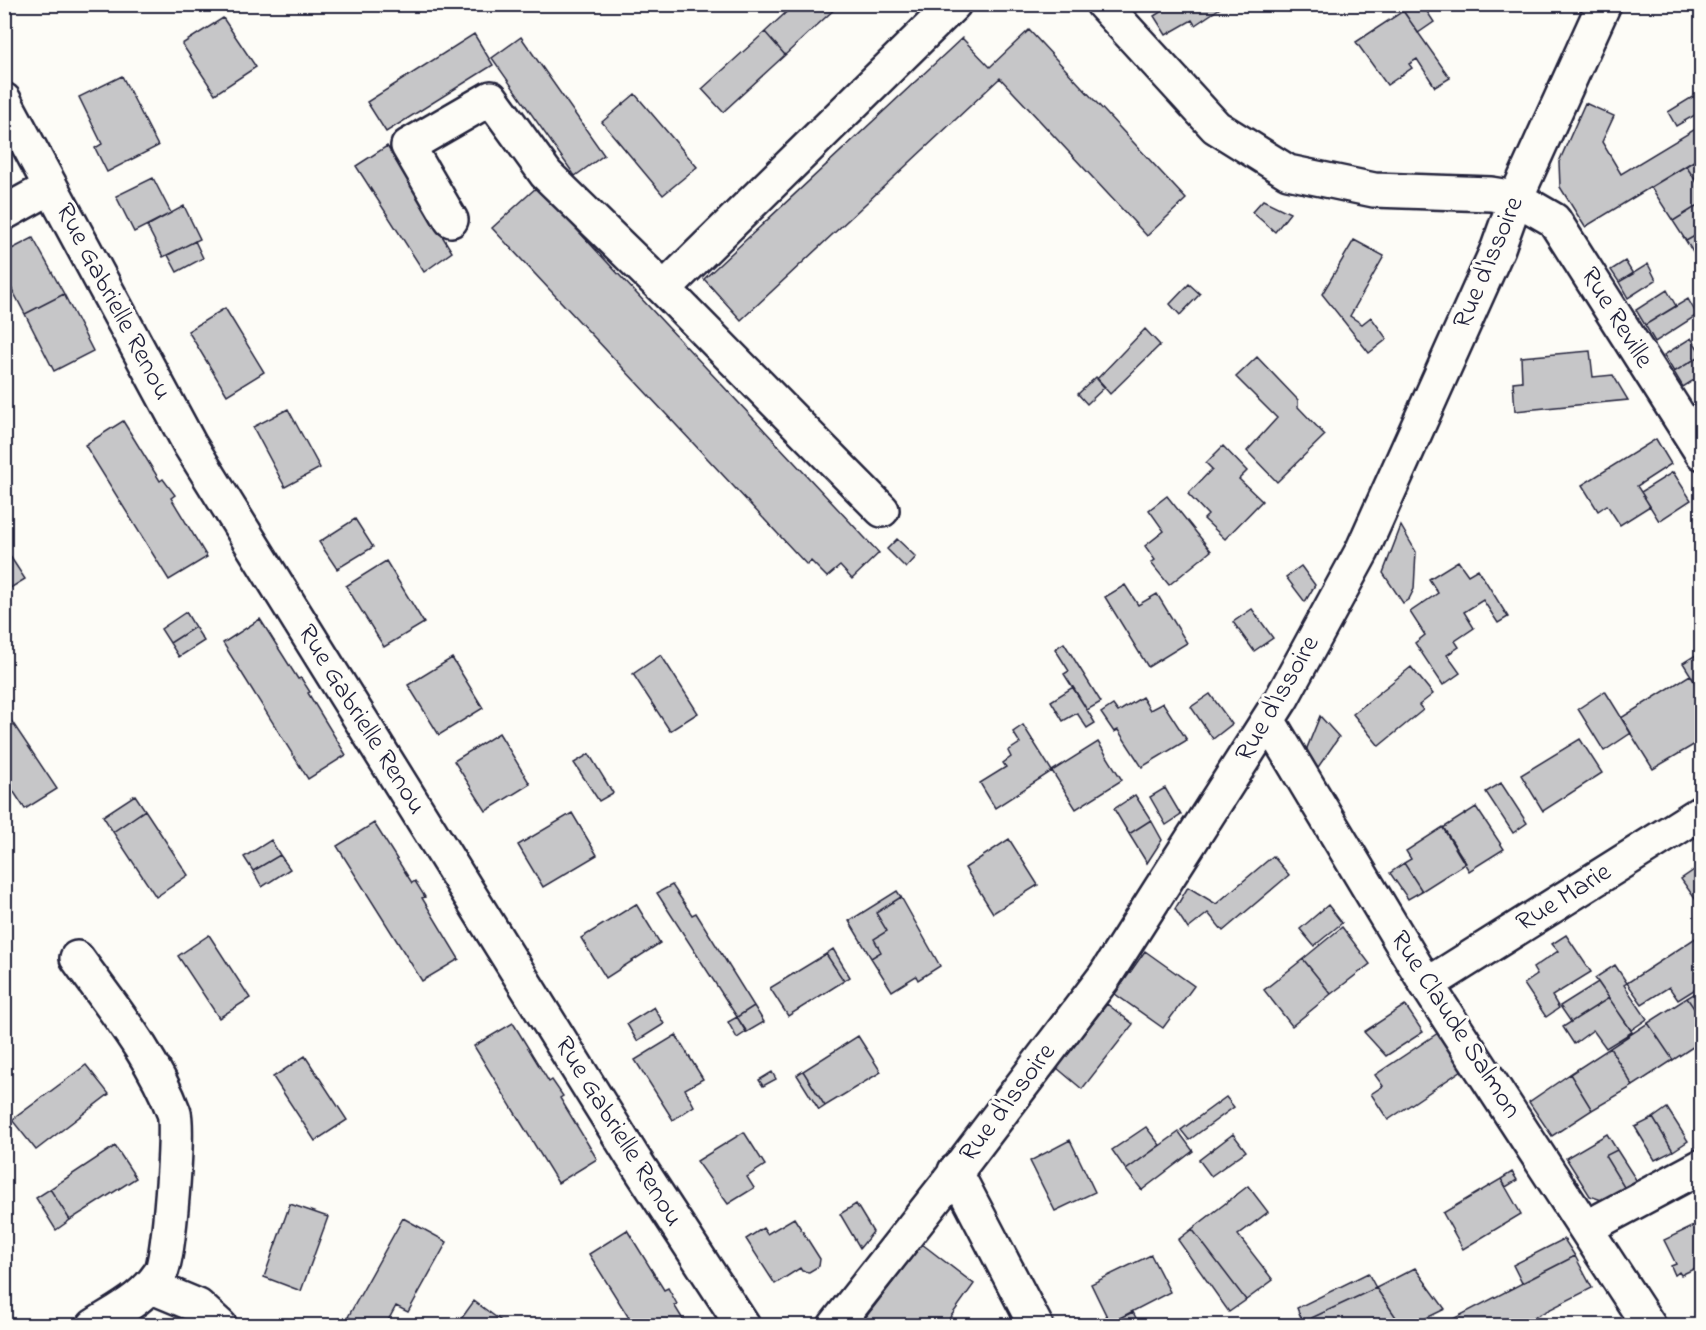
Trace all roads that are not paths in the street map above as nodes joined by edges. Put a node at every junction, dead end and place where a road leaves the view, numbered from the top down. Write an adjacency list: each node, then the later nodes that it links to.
1 (954, 4): 9 (street)
2 (1102, 4): 6 (street)
3 (1604, 4): 6 (street, Rue d'Issoire)
4 (4, 100): 5 (street, Rue Gabrielle Renou)
5 (51, 187): 7 (street); 22 (street, Rue Gabrielle Renou)
6 (1516, 198): 10 (street, Rue Reville); 12 (street, Rue d'Issoire)
7 (4, 213)
8 (451, 220): 9 (street)
9 (664, 289): 11 (street)
10 (1701, 453)
11 (882, 510)
12 (1268, 720): 15 (street, Rue Claude Salmon); 17 (street, Rue d'Issoire)
13 (1701, 812): 15 (street, Rue Marie)
14 (77, 958): 19 (street)
15 (1427, 985): 18 (street, Rue Claude Salmon)
16 (1701, 1166): 18 (street)
17 (956, 1171): 23 (street, Rue d'Issoire); 24 (street)
18 (1586, 1228): 25 (street, Rue Claude Salmon)
19 (150, 1286): 20 (street); 21 (street)
20 (94, 1326)
21 (220, 1326)
22 (743, 1326)
23 (834, 1326)
24 (1036, 1326)
25 (1649, 1326)

